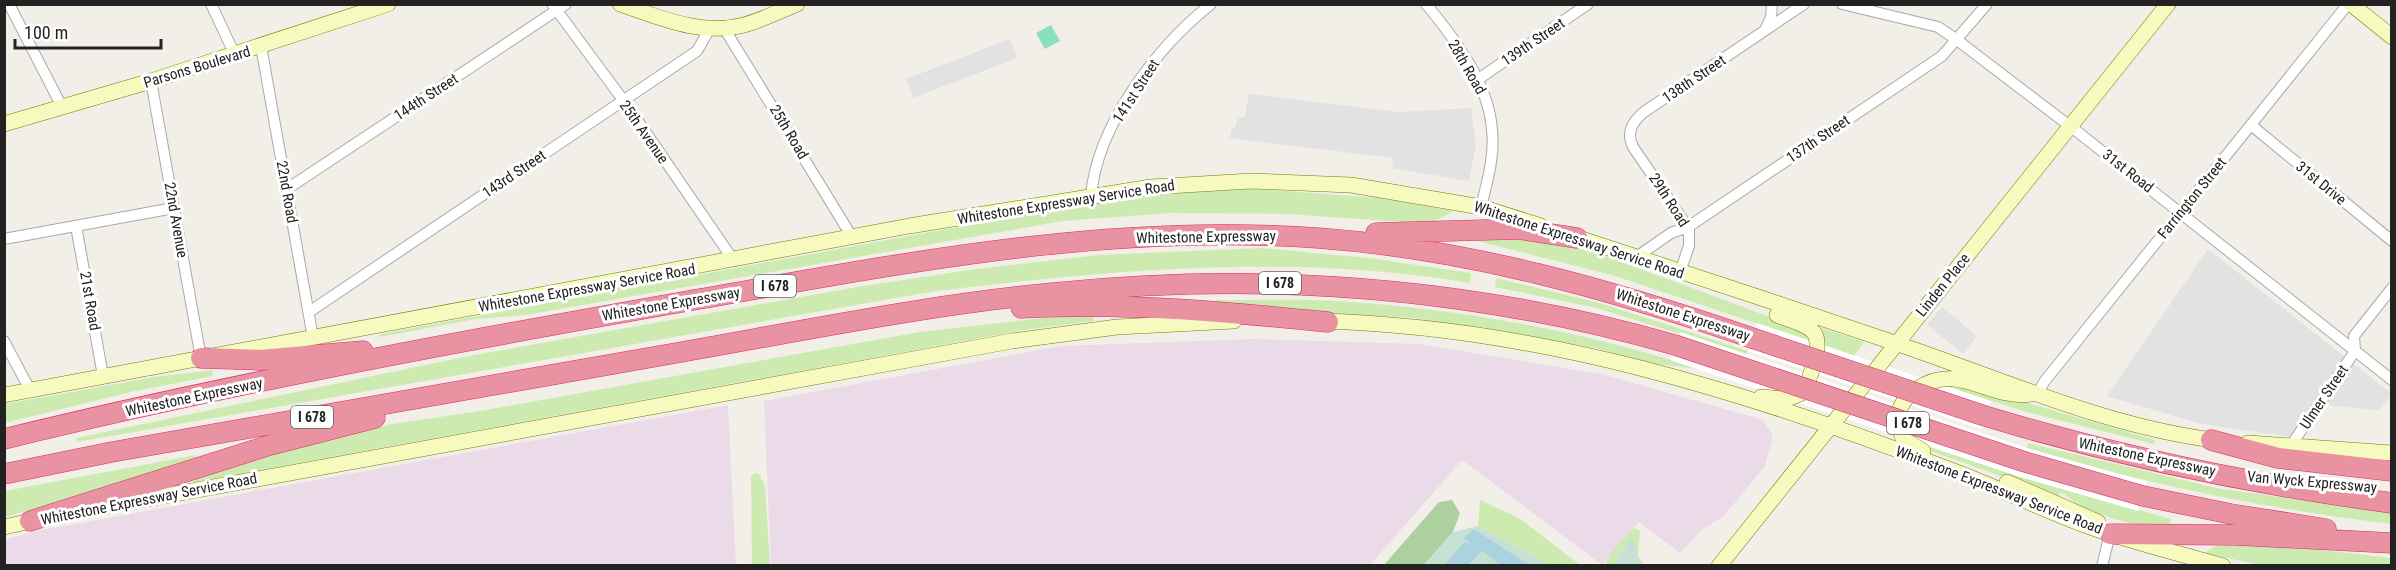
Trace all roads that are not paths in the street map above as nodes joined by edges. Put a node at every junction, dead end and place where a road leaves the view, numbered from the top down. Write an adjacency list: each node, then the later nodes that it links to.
1 (9, 4): 26 (street)
2 (211, 4): 22 (street)
3 (388, 4): 16 (main road, Parsons Boulevard)
4 (621, 4): 17 (main road)
5 (797, 4): 17 (main road)
6 (1211, 4): 32 (street, 141st Street)
7 (1426, 4): 23 (street, 28th Road)
8 (1588, 4): 23 (street, 139th Street)
9 (1772, 4): 18 (street)
10 (1804, 4): 18 (street, 138th Street)
11 (1842, 4): 20 (street, 31st Road)
12 (1987, 4): 20 (street, 137th Street)
13 (2169, 4): 29 (main road, Linden Place)
14 (2350, 4): 19 (main road); 28 (street, Farrington Street)
15 (558, 7): 25 (street, 25th Avenue); 31 (street, 144th Street)
16 (360, 9): 21 (main road, Parsons Boulevard)
17 (717, 28): 25 (street, 143rd Street); 39 (street, 25th Road)
18 (1764, 32): 30 (street, 138th Street)
19 (2391, 37)
20 (1957, 40): 29 (street, 31st Road); 37 (street, 137th Street)
21 (261, 46): 22 (main road, Parsons Boulevard); 31 (street, 22nd Road)
22 (235, 55): 24 (main road, Parsons Boulevard)
23 (1477, 80): 33 (street, 28th Road)
24 (151, 81): 26 (main road, Parsons Boulevard); 34 (street, 22nd Avenue)
25 (623, 101): 44 (street, 25th Avenue); 48 (street, 143rd Street)
26 (62, 107): 27 (main road, Parsons Boulevard)
27 (4, 124)
28 (2251, 125): 35 (street, Farrington Street); 42 (street, 31st Drive)
29 (2071, 126): 35 (street, 31st Road); 54 (main road, Linden Place)
30 (1630, 131): 37 (street, 29th Road)
31 (286, 189): 48 (street, 22nd Road)
32 (1091, 196): 33 (main road, Whitestone Expressway Service Road); 39 (main road, Whitestone Expressway Service Road)
33 (1481, 207): 40 (main road, Whitestone Expressway Service Road)
34 (174, 208): 36 (street); 56 (street, 22nd Avenue)
35 (2180, 213): 55 (street, 31st Road); 62 (street, Farrington Street)
36 (76, 226): 41 (street); 58 (street, 21st Road)
37 (1688, 227): 43 (street, 137th Street); 45 (street, 29th Road)
38 (1261, 235): 40 (highway); 49 (highway, Whitestone Expressway / I 678); 71 (highway, Whitestone Expressway / I 678, bridge)
39 (852, 237): 44 (main road, Whitestone Expressway Service Road)
40 (1577, 238): 43 (main road, Whitestone Expressway Service Road)
41 (4, 239)
42 (2391, 241)
43 (1635, 258): 45 (main road, Whitestone Expressway Service Road)
44 (734, 261): 52 (main road, Whitestone Expressway Service Road)
45 (1680, 272): 46 (main road, Whitestone Expressway Service Road)
46 (1724, 287): 54 (main road, Whitestone Expressway Service Road); 61 (main road)
47 (2391, 288): 55 (street, Ulmer Street)
48 (309, 312): 52 (street, 22nd Road)
49 (609, 315): 56 (highway); 65 (highway, Whitestone Expressway / I 678)
50 (881, 317): 51 (highway); 57 (highway, Whitestone Expressway / I 678); 77 (highway, Whitestone Expressway / I 678, bridge)
51 (1328, 322): 61 (main road, Whitestone Expressway Service Road); 74 (main road, Whitestone Expressway Service Road)
52 (313, 338): 56 (main road, Whitestone Expressway Service Road)
53 (4, 341): 60 (street)
54 (1896, 343): 62 (main road, Whitestone Expressway Service Road); 64 (main road, Linden Place)
55 (2355, 351): 59 (street, 31st Road); 67 (street, Ulmer Street)
56 (201, 358): 58 (main road, Whitestone Expressway Service Road)
57 (619, 363): 70 (highway, Whitestone Expressway / I 678); 74 (highway)
58 (103, 376): 60 (main road, Whitestone Expressway Service Road)
59 (2391, 380)
60 (30, 390): 63 (main road, Whitestone Expressway Service Road)
61 (1728, 393): 64 (main road, Whitestone Expressway Service Road)
62 (2038, 393): 66 (main road, Whitestone Expressway Service Road); 76 (main road)
63 (4, 395)
64 (1830, 427): 76 (main road, Whitestone Expressway Service Road); 79 (main road, Linden Place)
65 (4, 439)
66 (2211, 440): 67 (main road, Whitestone Expressway Service Road); 69 (highway)
67 (2290, 447): 68 (main road, Whitestone Expressway Service Road)
68 (2391, 453)
69 (2391, 471)
70 (4, 474)
71 (2232, 476): 72 (highway, Van Wyck Expressway / I 678); 73 (highway, Whitestone Expressway)
72 (2391, 489)
73 (2391, 502)
74 (30, 521): 75 (main road, Whitestone Expressway Service Road)
75 (4, 527)
76 (2110, 534): 78 (highway); 80 (street); 81 (main road, Whitestone Expressway Service Road)
77 (2391, 538)
78 (2391, 543)
79 (1719, 566)
80 (2102, 566)
81 (2223, 566)

